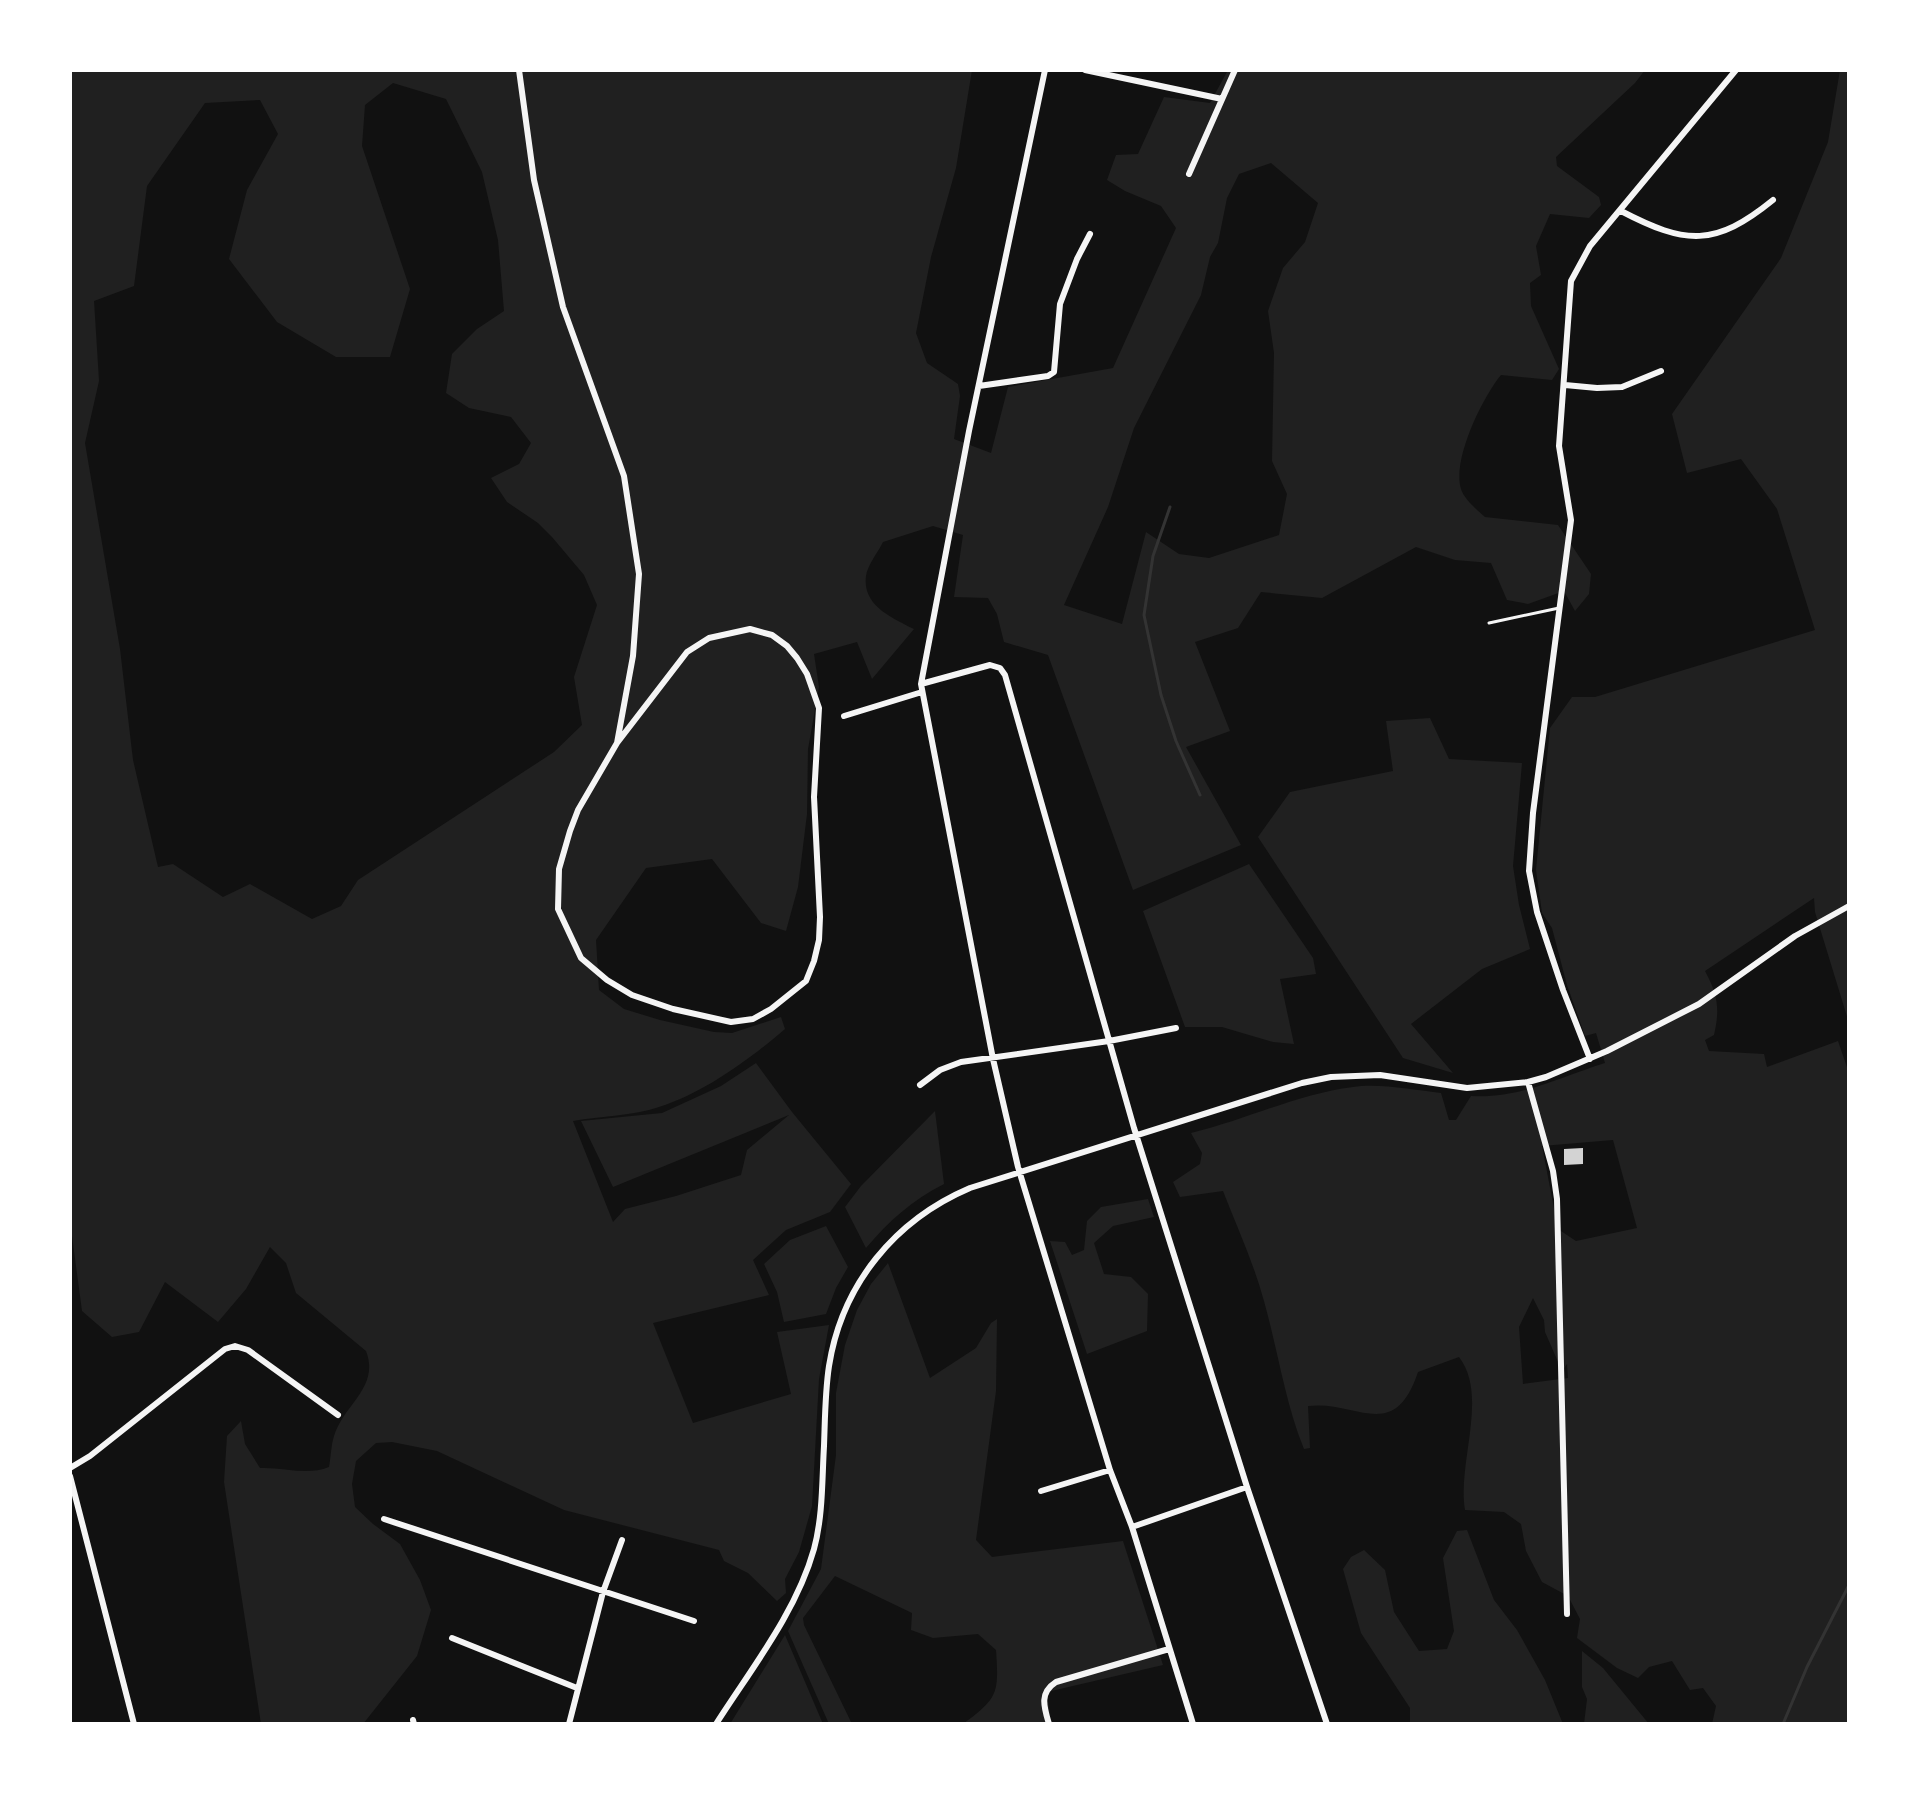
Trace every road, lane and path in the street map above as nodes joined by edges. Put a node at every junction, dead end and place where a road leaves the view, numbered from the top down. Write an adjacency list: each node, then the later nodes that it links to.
1 (519, 70): 18 (street)
2 (1045, 70): 13 (street)
3 (1085, 70): 6 (street)
4 (1235, 70): 6 (street)
5 (1736, 70): 9 (street)
6 (1222, 99): 7 (street)
7 (1189, 174)
8 (1773, 200): 9 (street)
9 (1621, 211): 12 (street)
10 (1090, 234): 13 (street)
11 (1661, 371): 12 (street)
12 (1565, 385): 14 (street)
13 (979, 386): 16 (street)
14 (1559, 608): 15 (lane); 23 (street)
15 (1489, 623)
16 (921, 688): 17 (street); 21 (street); 22 (street)
17 (844, 716)
18 (617, 743): 18 (street)
19 (1849, 906): 23 (street)
20 (1176, 1028): 21 (street)
21 (1109, 1041): 22 (street); 26 (street)
22 (993, 1059): 25 (street); 27 (street)
23 (1590, 1059): 24 (street)
24 (1528, 1082): 26 (street); 38 (street)
25 (920, 1085)
26 (1136, 1134): 27 (street); 32 (street)
27 (1020, 1172): 30 (street); 45 (street)
28 (338, 1415): 29 (street)
29 (70, 1468)
30 (1110, 1470): 33 (street); 35 (street)
31 (70, 1476): 43 (street)
32 (1247, 1487): 35 (street); 48 (street)
33 (1041, 1491)
34 (384, 1519): 37 (street)
35 (1132, 1527): 41 (street)
36 (622, 1540): 37 (street)
37 (603, 1592): 39 (street); 42 (street)
38 (1567, 1614)
39 (694, 1621)
40 (452, 1638): 42 (street)
41 (1169, 1649): 46 (street); 47 (street)
42 (577, 1688): 44 (street)
43 (134, 1724)
44 (569, 1724)
45 (716, 1724)
46 (1049, 1724)
47 (1193, 1724)
48 (1327, 1724)

